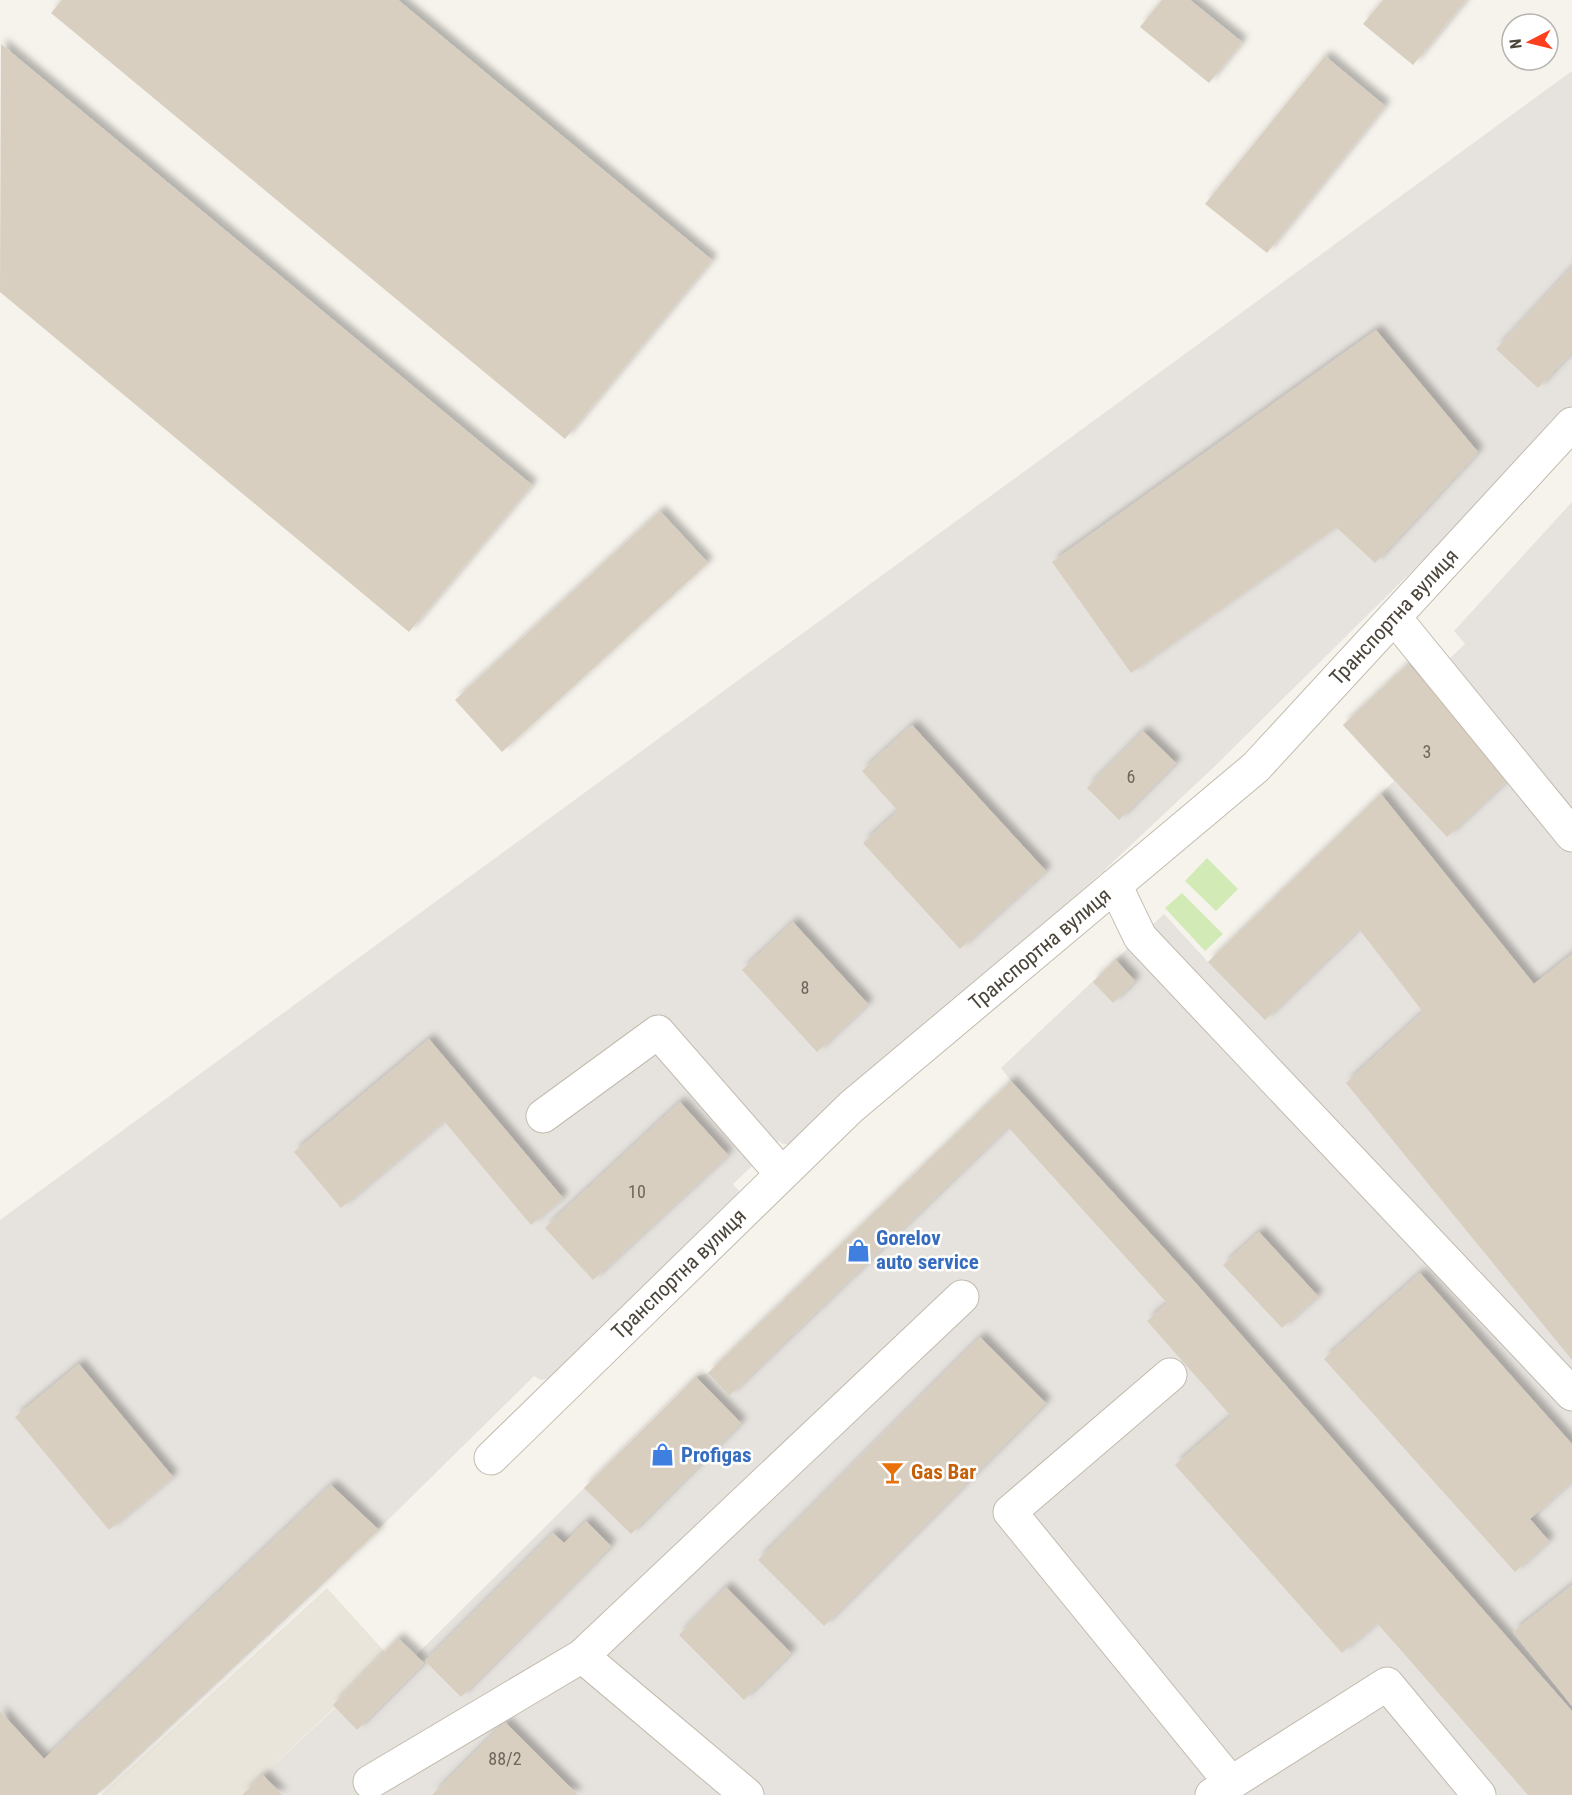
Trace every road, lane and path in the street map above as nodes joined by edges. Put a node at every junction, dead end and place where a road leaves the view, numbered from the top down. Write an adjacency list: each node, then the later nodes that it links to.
1 (1572, 424): 2 (street, Транспортна вулиця)
2 (1394, 617): 3 (street); 4 (street, Транспортна вулиця)
3 (1572, 835)
4 (1115, 885): 6 (street, Транспортна вулиця); 9 (street)
5 (543, 1116): 6 (street)
6 (783, 1174): 10 (street, Транспортна вулиця)
7 (962, 1297): 11 (street)
8 (1170, 1375): 13 (street)
9 (1572, 1394)
10 (491, 1458)
11 (582, 1656): 12 (street); 14 (street)
12 (370, 1782)
13 (1221, 1789): 15 (street)
14 (747, 1795)
15 (1479, 1795)

